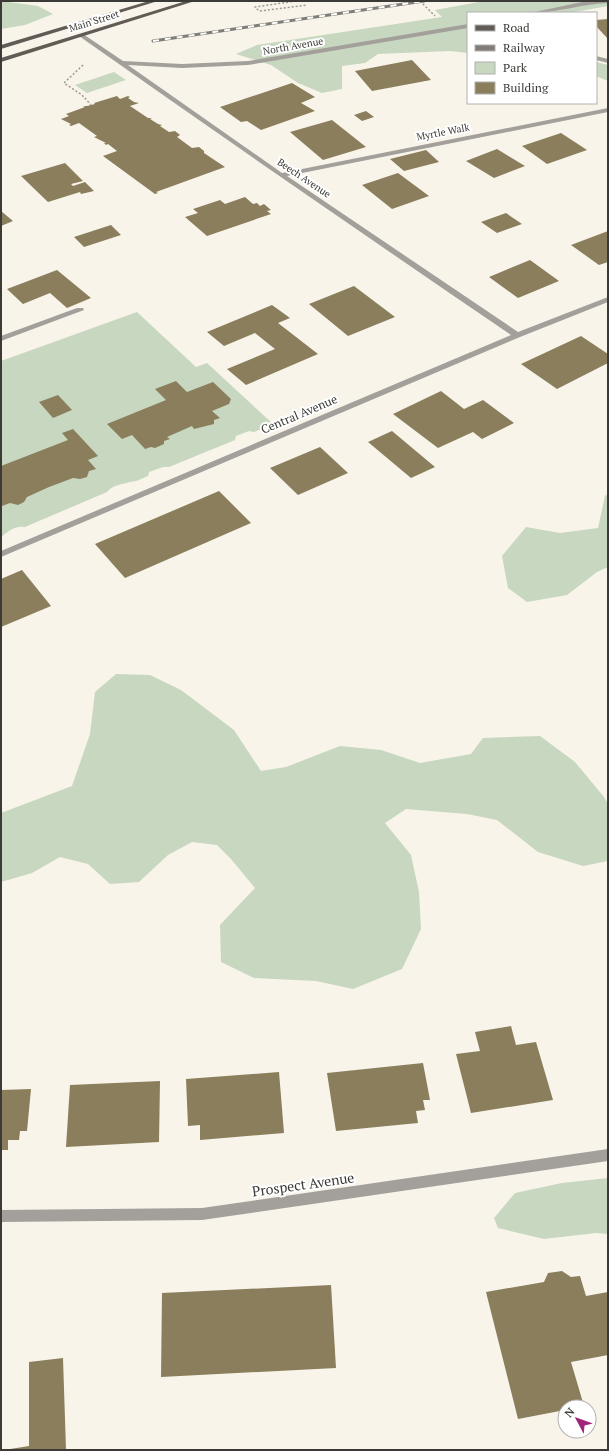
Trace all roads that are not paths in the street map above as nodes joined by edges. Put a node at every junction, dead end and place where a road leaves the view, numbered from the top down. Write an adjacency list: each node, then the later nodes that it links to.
1 (155, 1): 6 (main road, Main Street)
2 (192, 1): 7 (main road, Main Street)
3 (608, 1): 4 (street)
4 (538, 12)
5 (467, 26): 12 (street, North Avenue)
6 (69, 27): 7 (main road); 8 (main road, Main Street)
7 (81, 35): 10 (main road, Main Street); 12 (street, Beech Avenue)
8 (1, 47)
9 (597, 58): 11 (street)
10 (1, 60)
11 (608, 60)
12 (120, 63): 14 (street, Beech Avenue)
13 (608, 110): 14 (street, Myrtle Walk)
14 (281, 175): 17 (street, Beech Avenue)
15 (608, 299): 17 (street, Central Avenue)
16 (80, 310): 18 (street)
17 (517, 335): 19 (street, Central Avenue)
18 (1, 339)
19 (1, 554)
20 (608, 1155): 21 (street, Prospect Avenue)
21 (1, 1216)

